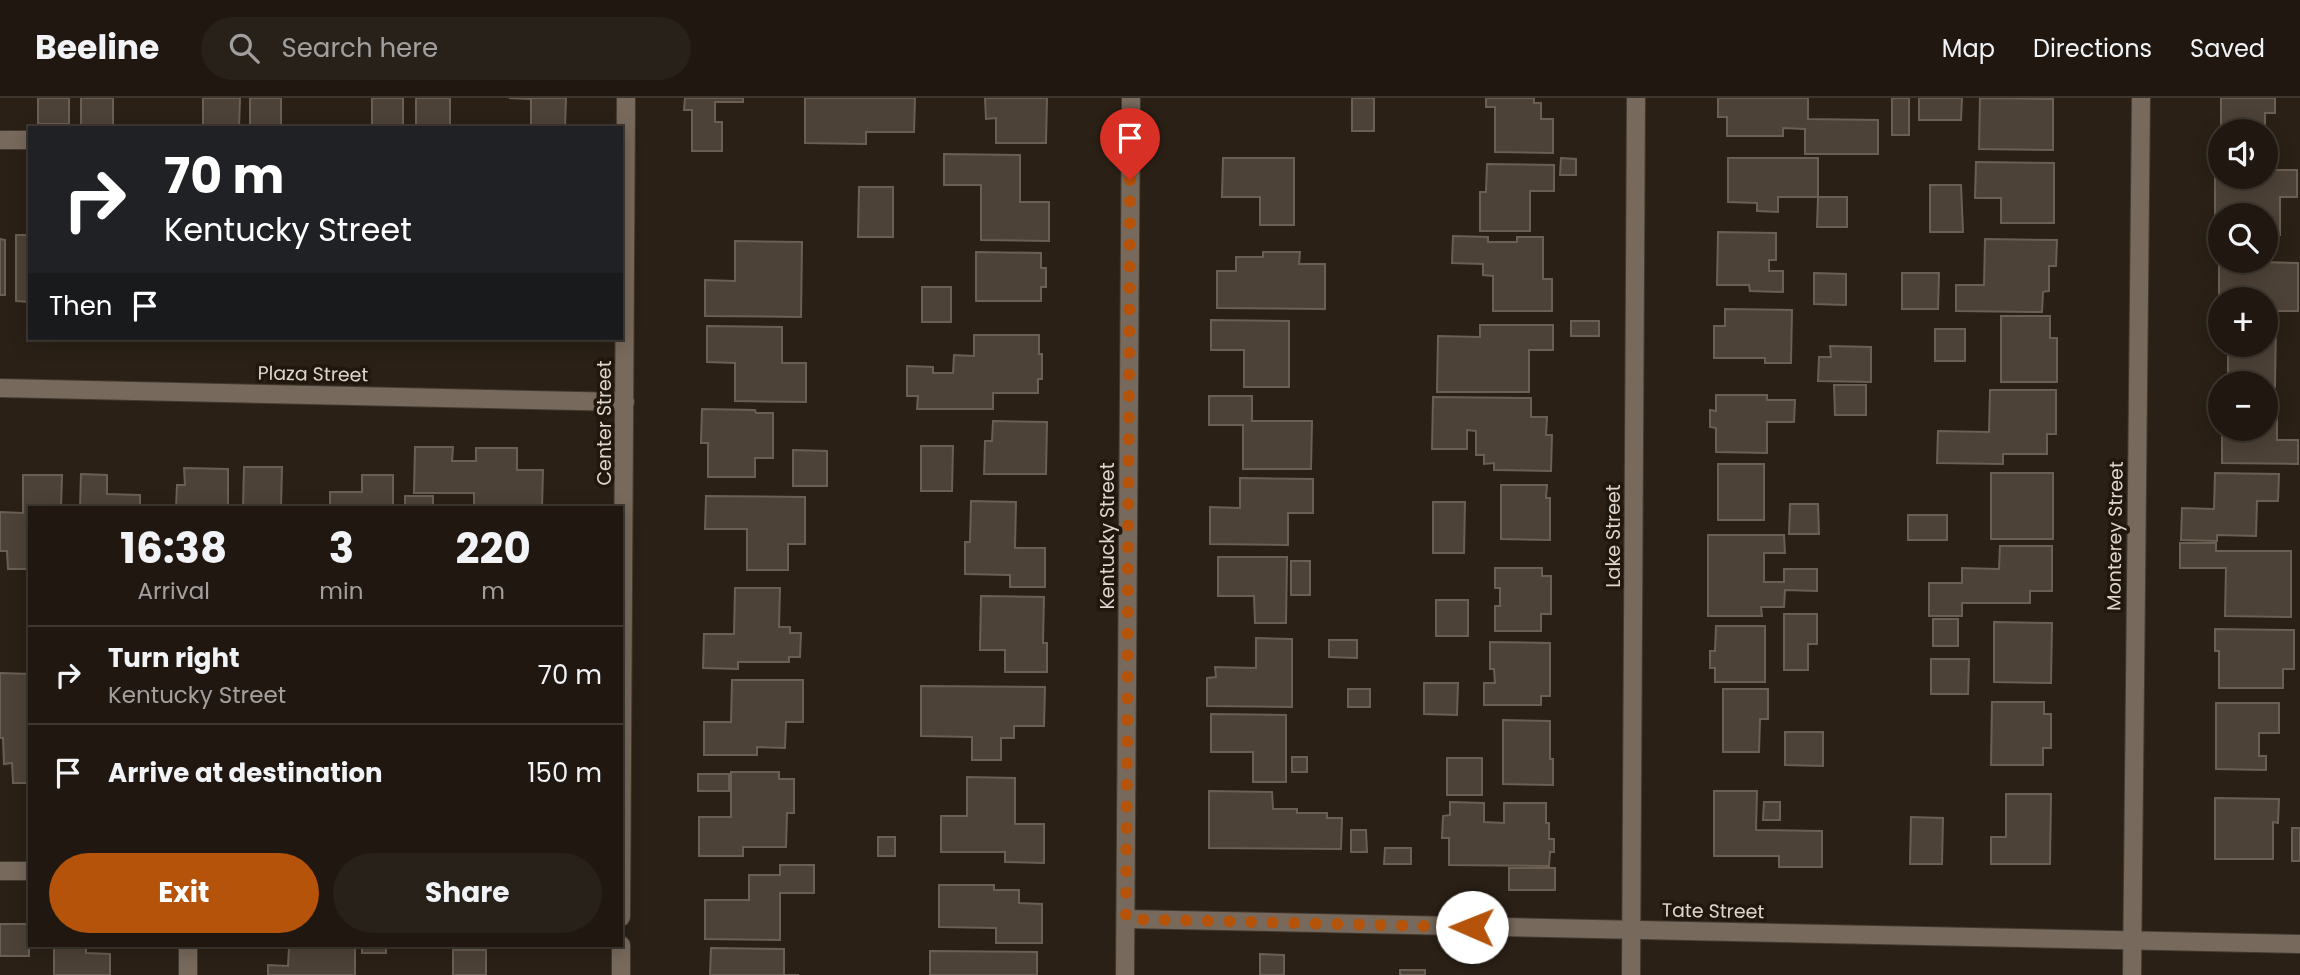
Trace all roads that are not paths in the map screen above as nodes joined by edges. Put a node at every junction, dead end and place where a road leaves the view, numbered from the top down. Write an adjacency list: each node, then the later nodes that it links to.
1 (626, 98): 7 (street, Center Street)
2 (1131, 98): 13 (street, Kentucky Street)
3 (1636, 98): 14 (street, Lake Street)
4 (2141, 98): 15 (street, Monterey Street)
5 (0, 140): 6 (street)
6 (28, 140)
7 (624, 154): 9 (street, Center Street)
8 (0, 388): 9 (street, Plaza Street)
9 (625, 402): 10 (street, Center Street)
10 (623, 660)
11 (0, 870): 12 (street)
12 (28, 871)
13 (1126, 919): 14 (street, Tate Street); 21 (street, Kentucky Street)
14 (1631, 930): 15 (street, Tate Street); 22 (street, Lake Street)
15 (2132, 941): 16 (street, Tate Street); 23 (street, Monterey Street)
16 (2300, 944)
17 (188, 947): 19 (street)
18 (621, 947): 20 (street)
19 (188, 975)
20 (621, 975)
21 (1125, 975)
22 (1631, 975)
23 (2132, 975)

